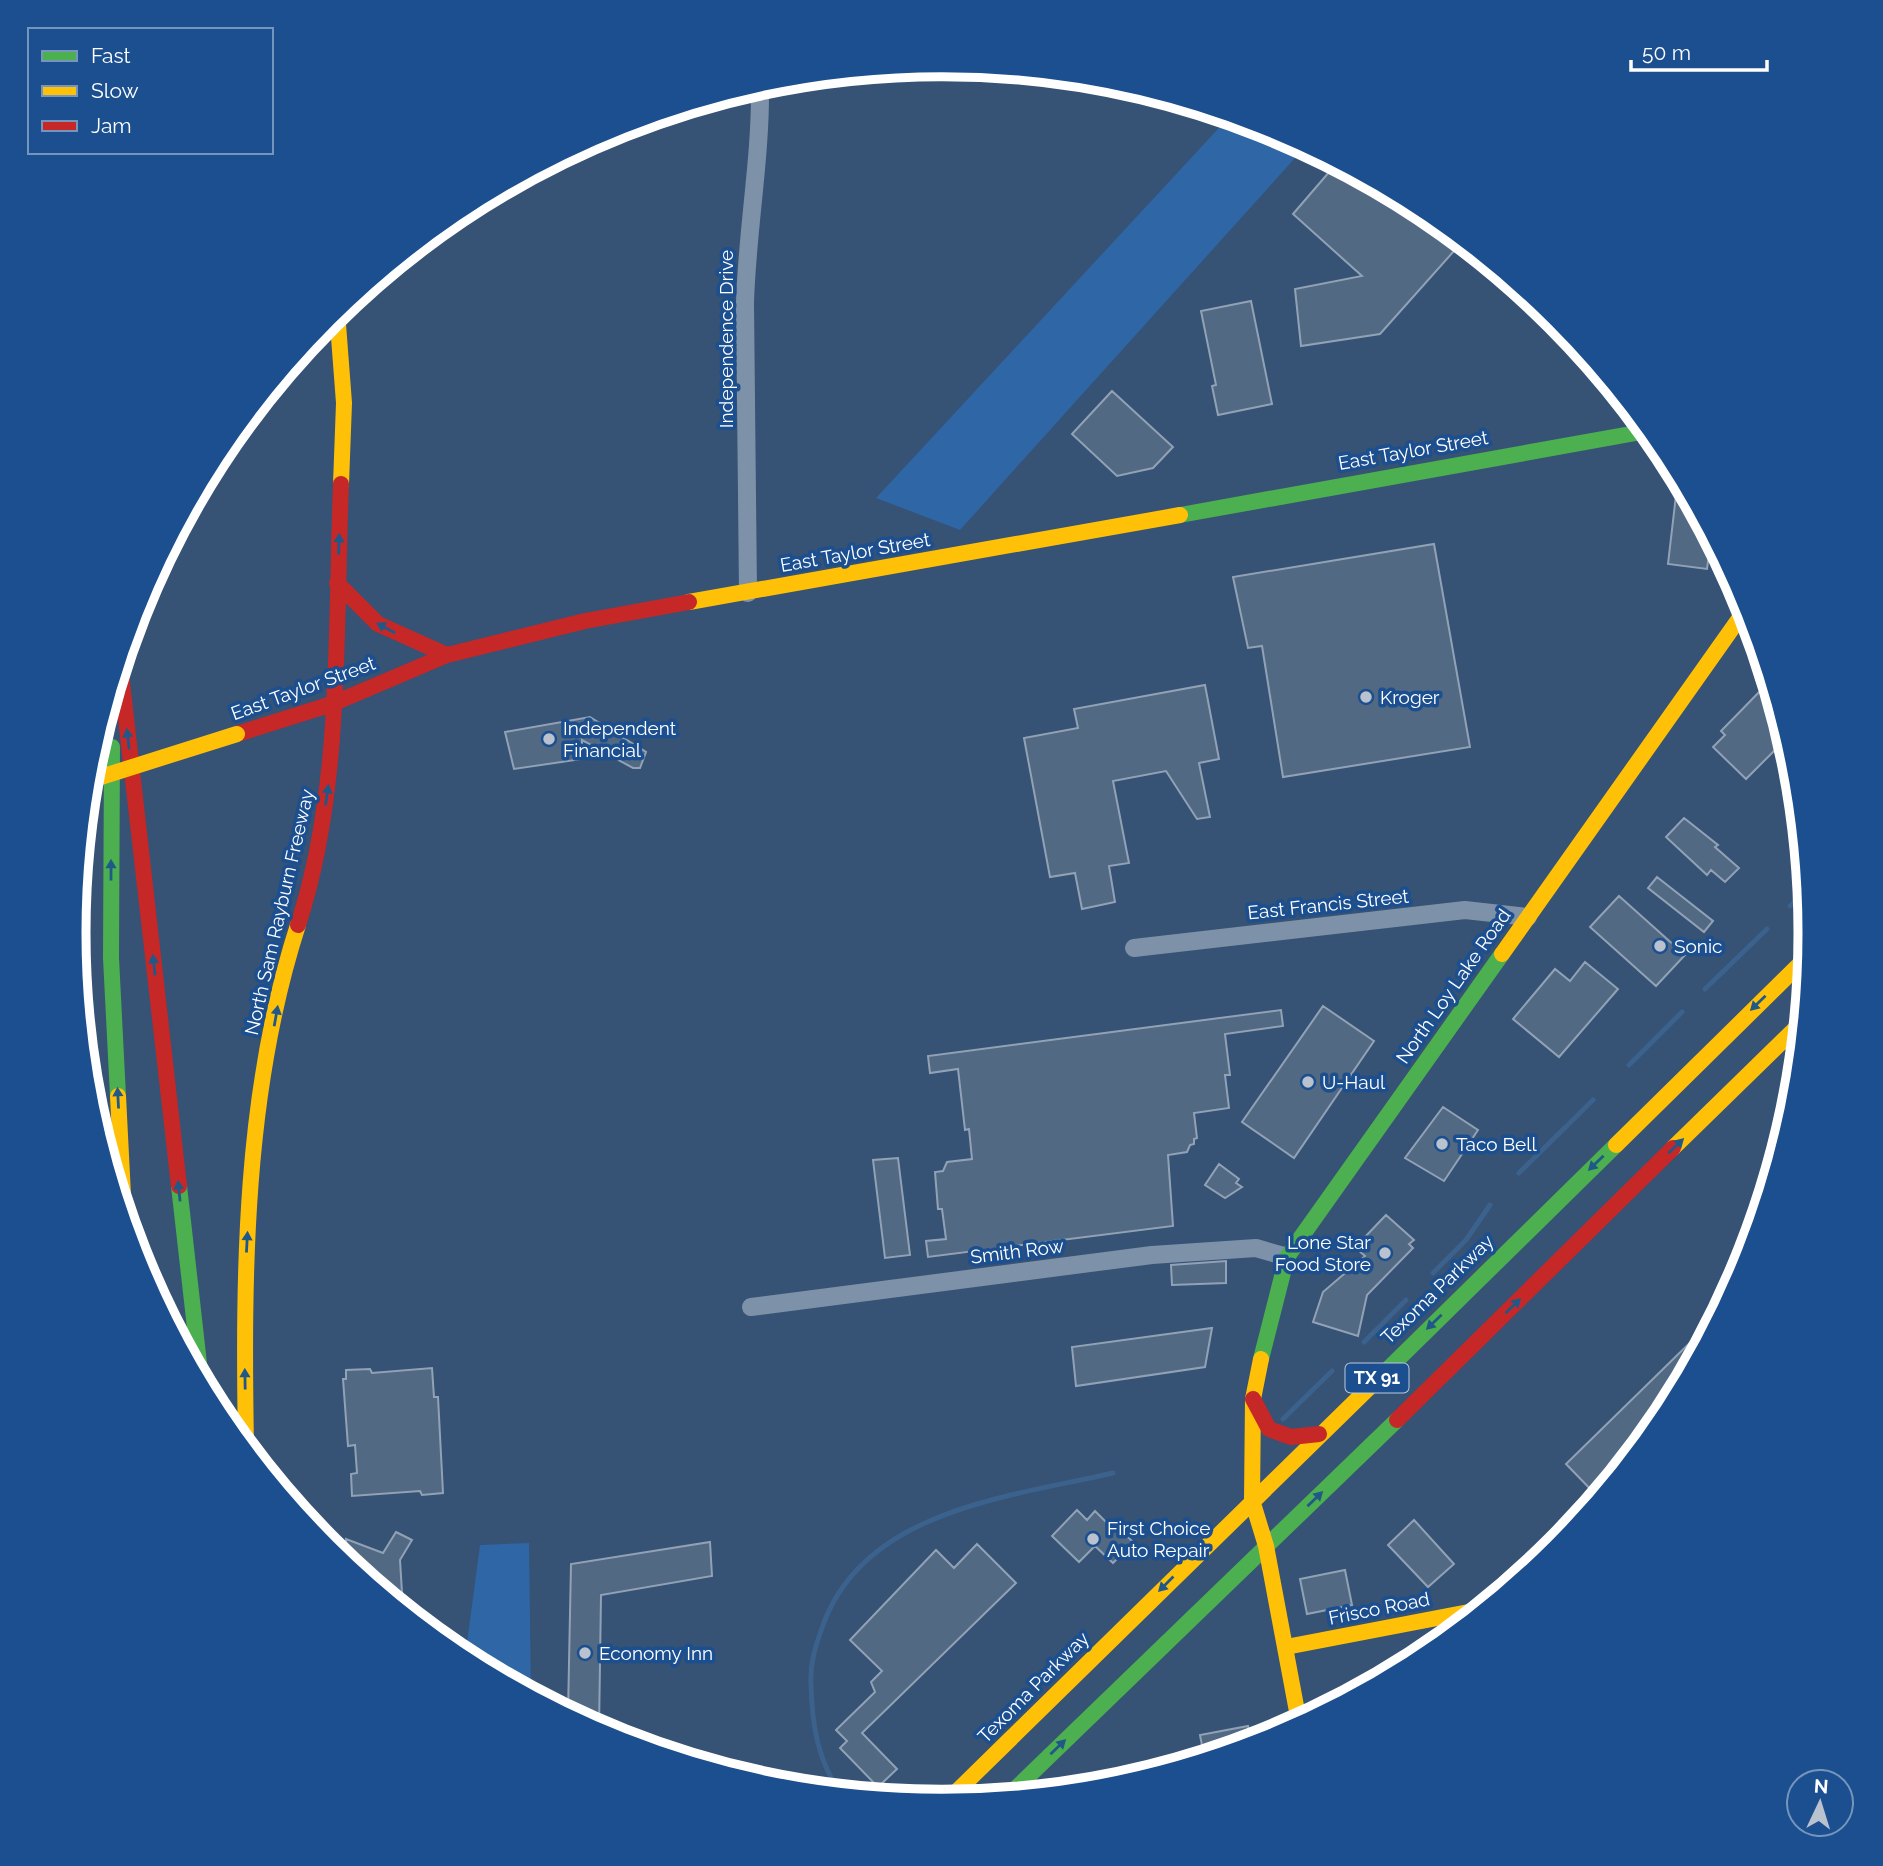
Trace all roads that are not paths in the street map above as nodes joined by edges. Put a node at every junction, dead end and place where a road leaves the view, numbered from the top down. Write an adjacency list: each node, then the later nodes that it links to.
1 (760, 97): 5 (street, Independence Drive)
2 (338, 326): 4 (main road, North Sam Rayburn Freeway, one-way to 2)
3 (1636, 432): 5 (main road, East Taylor Street)
4 (337, 583): 7 (main road, one-way to 4); 9 (main road, North Sam Rayburn Freeway)
5 (748, 593): 7 (main road, East Taylor Street)
6 (1738, 620): 12 (main road, North Loy Lake Road)
7 (447, 654): 9 (main road, East Taylor Street)
8 (122, 686): 19 (main road, one-way to 8)
9 (332, 704): 11 (main road, East Taylor Street, bridge); 21 (main road, North Sam Rayburn Freeway, one-way to 9)
10 (113, 720): 16 (main road, one-way to 10)
11 (100, 777)
12 (1528, 917): 13 (street, East Francis Street); 17 (main road, North Loy Lake Road)
13 (1134, 948)
14 (1797, 967): 22 (main road, Texoma Parkway / TX 91, one-way to 22)
15 (1791, 1032): 24 (main road, TX 91, one-way to 15)
16 (122, 1179)
17 (1287, 1257): 18 (street, Smith Row); 20 (main road, North Loy Lake Road)
18 (751, 1307)
19 (198, 1358)
20 (1253, 1399): 22 (main road); 23 (main road, North Loy Lake Road)
21 (246, 1431)
22 (1319, 1434): 23 (main road, Texoma Parkway / TX 91)
23 (1252, 1500): 24 (main road, North Loy Lake Road); 29 (main road, Texoma Parkway / TX 91, one-way to 29)
24 (1266, 1546): 26 (main road, North Loy Lake Road); 28 (main road, TX 91, one-way to 24)
25 (1461, 1613): 26 (main road, Frisco Road)
26 (1286, 1647): 27 (main road, North Loy Lake Road)
27 (1297, 1711)
28 (1019, 1785)
29 (960, 1788)

